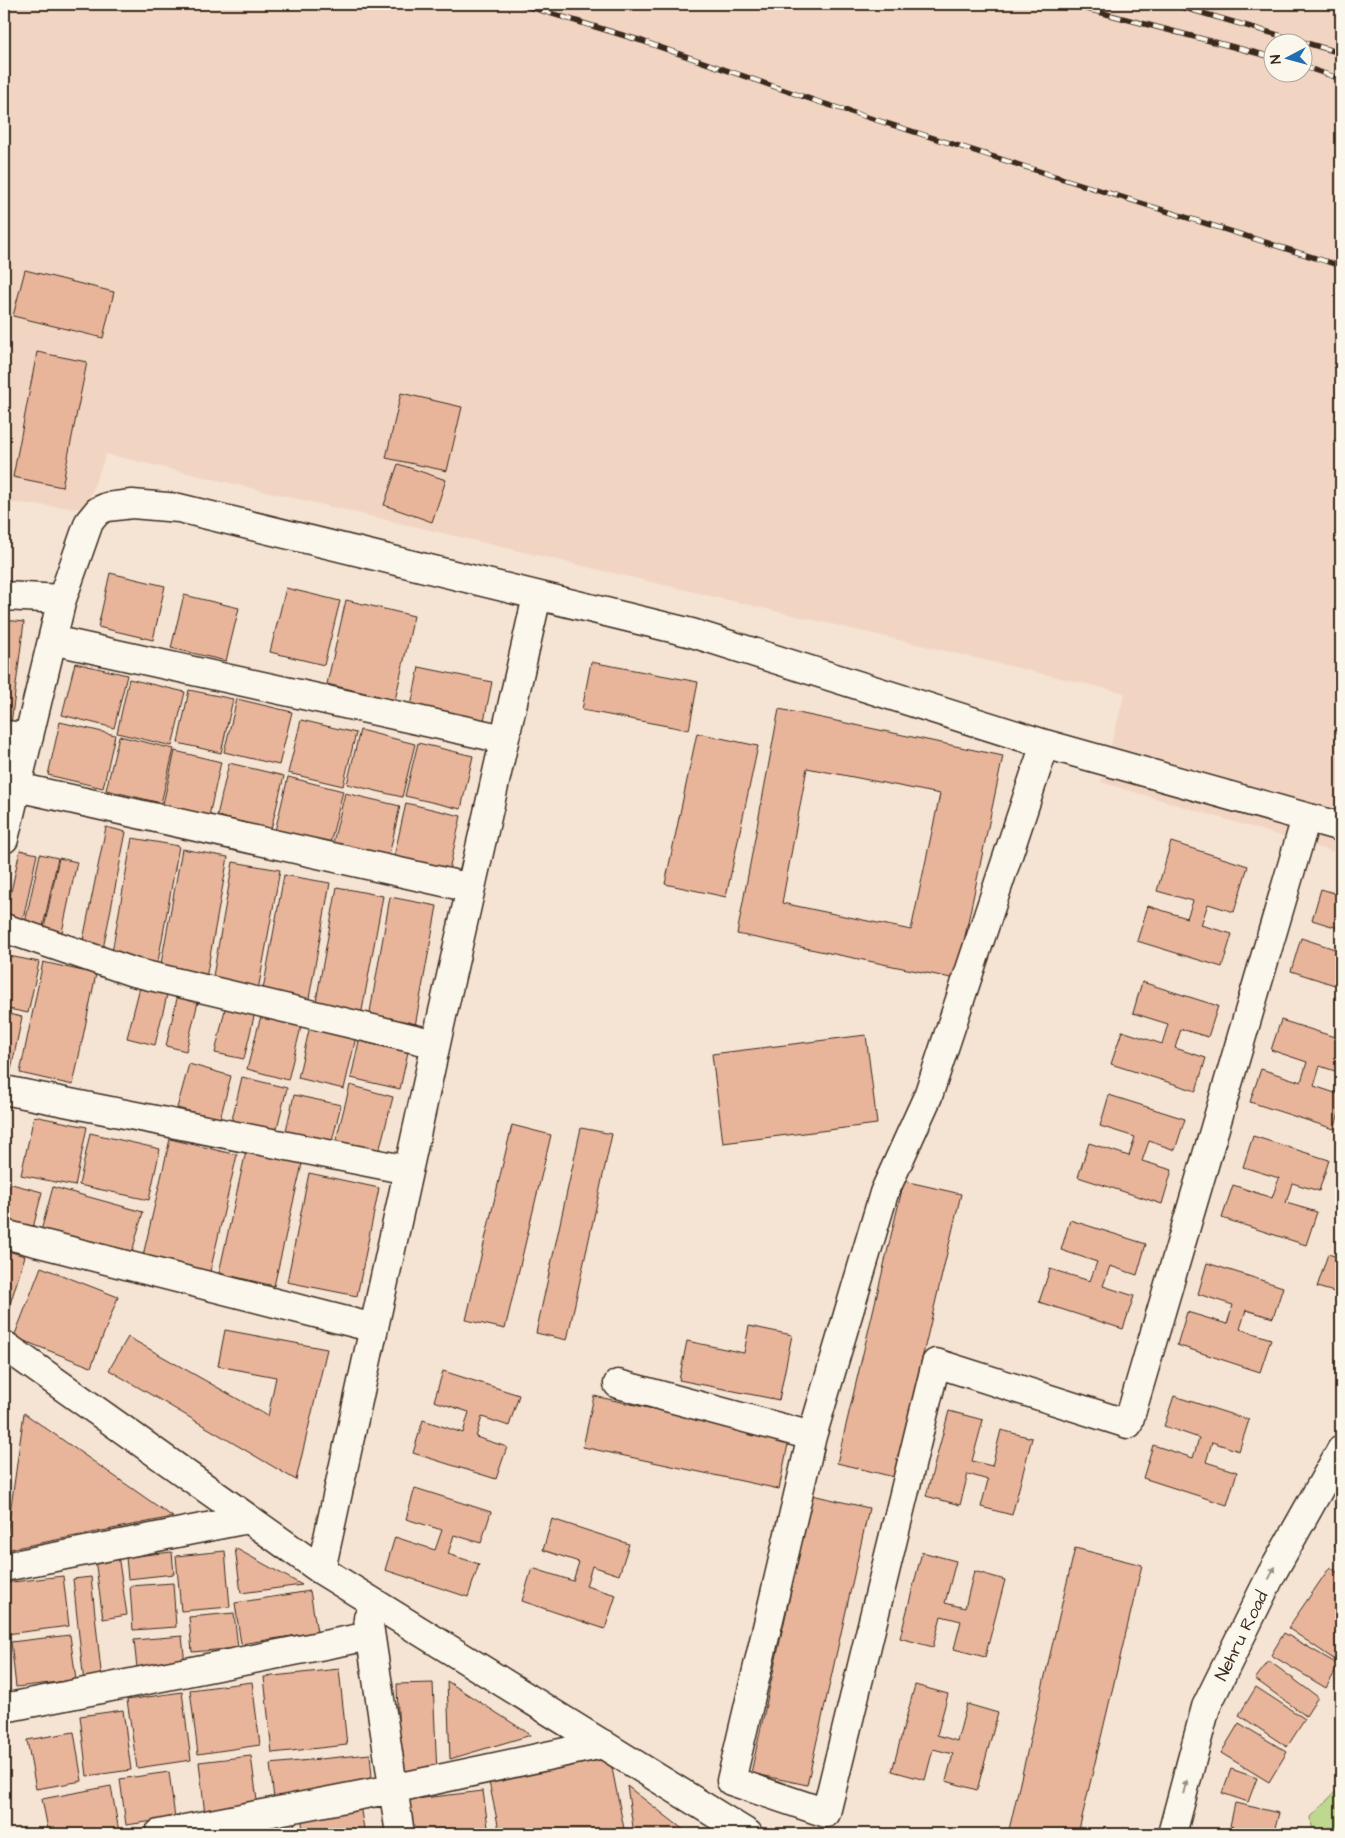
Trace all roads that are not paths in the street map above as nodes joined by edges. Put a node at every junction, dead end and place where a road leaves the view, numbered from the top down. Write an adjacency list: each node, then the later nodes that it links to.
1 (4, 596): 3 (street)
2 (537, 596): 3 (street); 6 (street); 7 (street)
3 (62, 599): 4 (street)
4 (52, 640): 5 (street); 6 (street)
5 (16, 736): 8 (street)
6 (504, 739): 12 (street)
7 (1045, 744): 9 (street); 21 (street)
8 (17, 786): 11 (street); 12 (street)
9 (1306, 818): 10 (street); 21 (street)
10 (1341, 827)
11 (4, 839)
12 (471, 888): 14 (street)
13 (4, 928): 14 (street)
14 (436, 1044): 16 (street)
15 (4, 1090): 16 (street)
16 (408, 1170): 18 (street)
17 (4, 1234): 18 (street)
18 (374, 1328): 25 (street)
19 (4, 1345): 23 (street)
20 (618, 1384): 21 (street)
21 (812, 1436)
22 (1341, 1450): 34 (street, Nehru Road, one-way to 22)
23 (248, 1518): 24 (street); 25 (street)
24 (4, 1567)
25 (321, 1570): 26 (street)
26 (366, 1598): 27 (street); 29 (street)
27 (370, 1636): 28 (street); 30 (street)
28 (4, 1708)
29 (603, 1744): 30 (street); 33 (street)
30 (392, 1789): 31 (street); 32 (street)
31 (158, 1834)
32 (400, 1834)
33 (748, 1834)
34 (1172, 1834)

